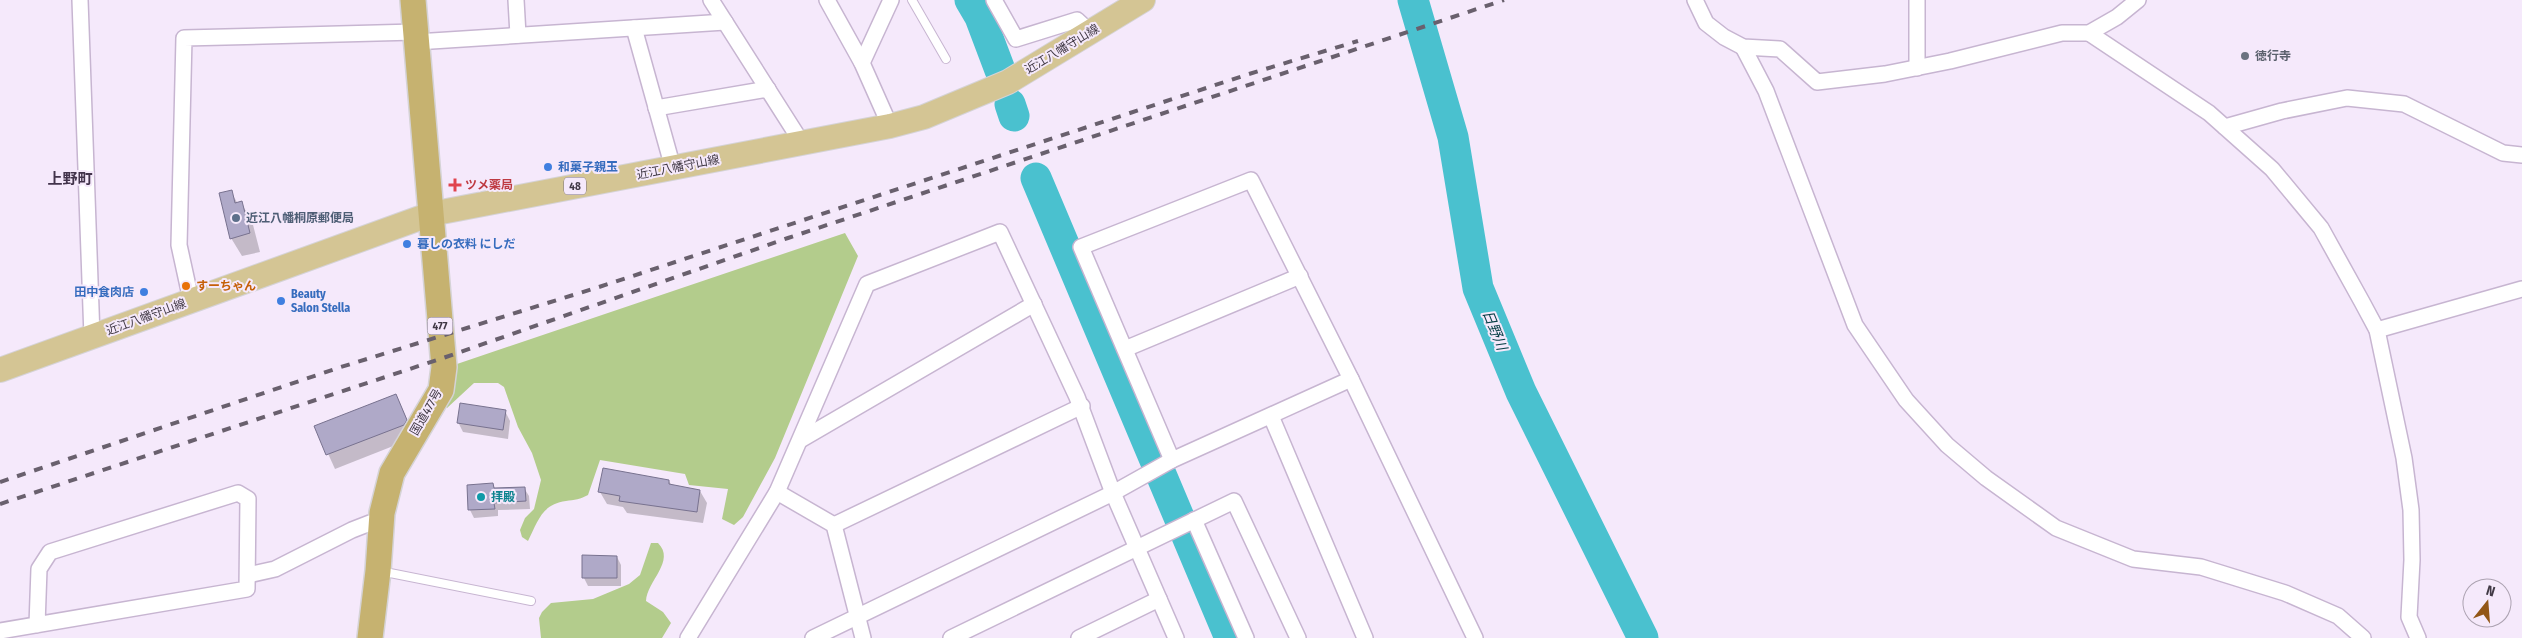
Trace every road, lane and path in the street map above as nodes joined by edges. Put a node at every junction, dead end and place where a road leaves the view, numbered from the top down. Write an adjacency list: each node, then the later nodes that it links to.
1 (80, 0): 36 (street)
2 (413, 0): 18 (highway, 国道477号 / 477)
3 (516, 0): 17 (street)
4 (711, 0): 13 (street)
5 (827, 0): 21 (street)
6 (892, 0): 21 (street)
7 (912, 0): 20 (lane)
8 (1143, 0): 15 (main road, 近江八幡守山線 / 48)
9 (1695, 0): 19 (street)
10 (1917, 0): 22 (street)
11 (2138, 0): 16 (street)
12 (997, 1): 15 (street)
13 (725, 22): 14 (street); 23 (street)
14 (634, 28): 17 (street); 24 (street)
15 (1090, 32): 25 (main road, 近江八幡守山線 / 48)
16 (2088, 33): 22 (street); 26 (street)
17 (518, 35): 18 (street)
18 (415, 37): 30 (highway, 国道477号 / 477); 33 (street)
19 (1743, 47): 22 (street); 68 (street)
20 (946, 58)
21 (862, 63): 25 (street)
22 (1917, 68)
23 (768, 89): 24 (street); 27 (street)
24 (656, 108): 29 (street)
25 (890, 126): 27 (main road, 近江八幡守山線 / 48)
26 (2225, 127): 28 (street); 35 (street)
27 (802, 143): 29 (main road, 近江八幡守山線 / 48)
28 (2522, 155)
29 (673, 168): 30 (main road, 近江八幡守山線 / 48)
30 (431, 214): 33 (main road, 近江八幡守山線 / 48); 46 (highway, 国道477号 / 477)
31 (1300, 276): 37 (street); 37 (street); 39 (street)
32 (2522, 289): 35 (street)
33 (190, 300): 36 (main road, 近江八幡守山線 / 48)
34 (1034, 304): 40 (street); 42 (street); 42 (street)
35 (2377, 330): 69 (street)
36 (92, 337): 38 (main road, 近江八幡守山線 / 48)
37 (1125, 349): 43 (street)
38 (0, 370)
39 (1351, 379): 41 (street); 67 (street)
40 (1082, 406): 45 (street); 48 (street)
41 (1271, 416): 43 (street); 66 (street)
42 (802, 439): 44 (street)
43 (1168, 463): 45 (street)
44 (777, 492): 48 (street); 58 (street)
45 (1114, 493): 49 (street); 54 (street)
46 (381, 522): 50 (highway, 国道477号 / 477); 51 (street)
47 (1186, 524): 49 (street); 64 (street); 65 (street)
48 (834, 525): 54 (street)
49 (1138, 549): 52 (street); 61 (street)
50 (378, 571): 53 (lane); 57 (highway, 国道477号 / 477)
51 (248, 574): 55 (street); 55 (street)
52 (1159, 599): 62 (street); 63 (street)
53 (531, 600)
54 (857, 616): 59 (street); 60 (street)
55 (37, 625): 56 (street)
56 (0, 631)
57 (370, 638)
58 (688, 638)
59 (813, 638)
60 (863, 638)
61 (951, 638)
62 (1079, 638)
63 (1176, 638)
64 (1246, 638)
65 (1298, 638)
66 (1365, 638)
67 (1475, 638)
68 (2363, 638)
69 (2418, 638)

